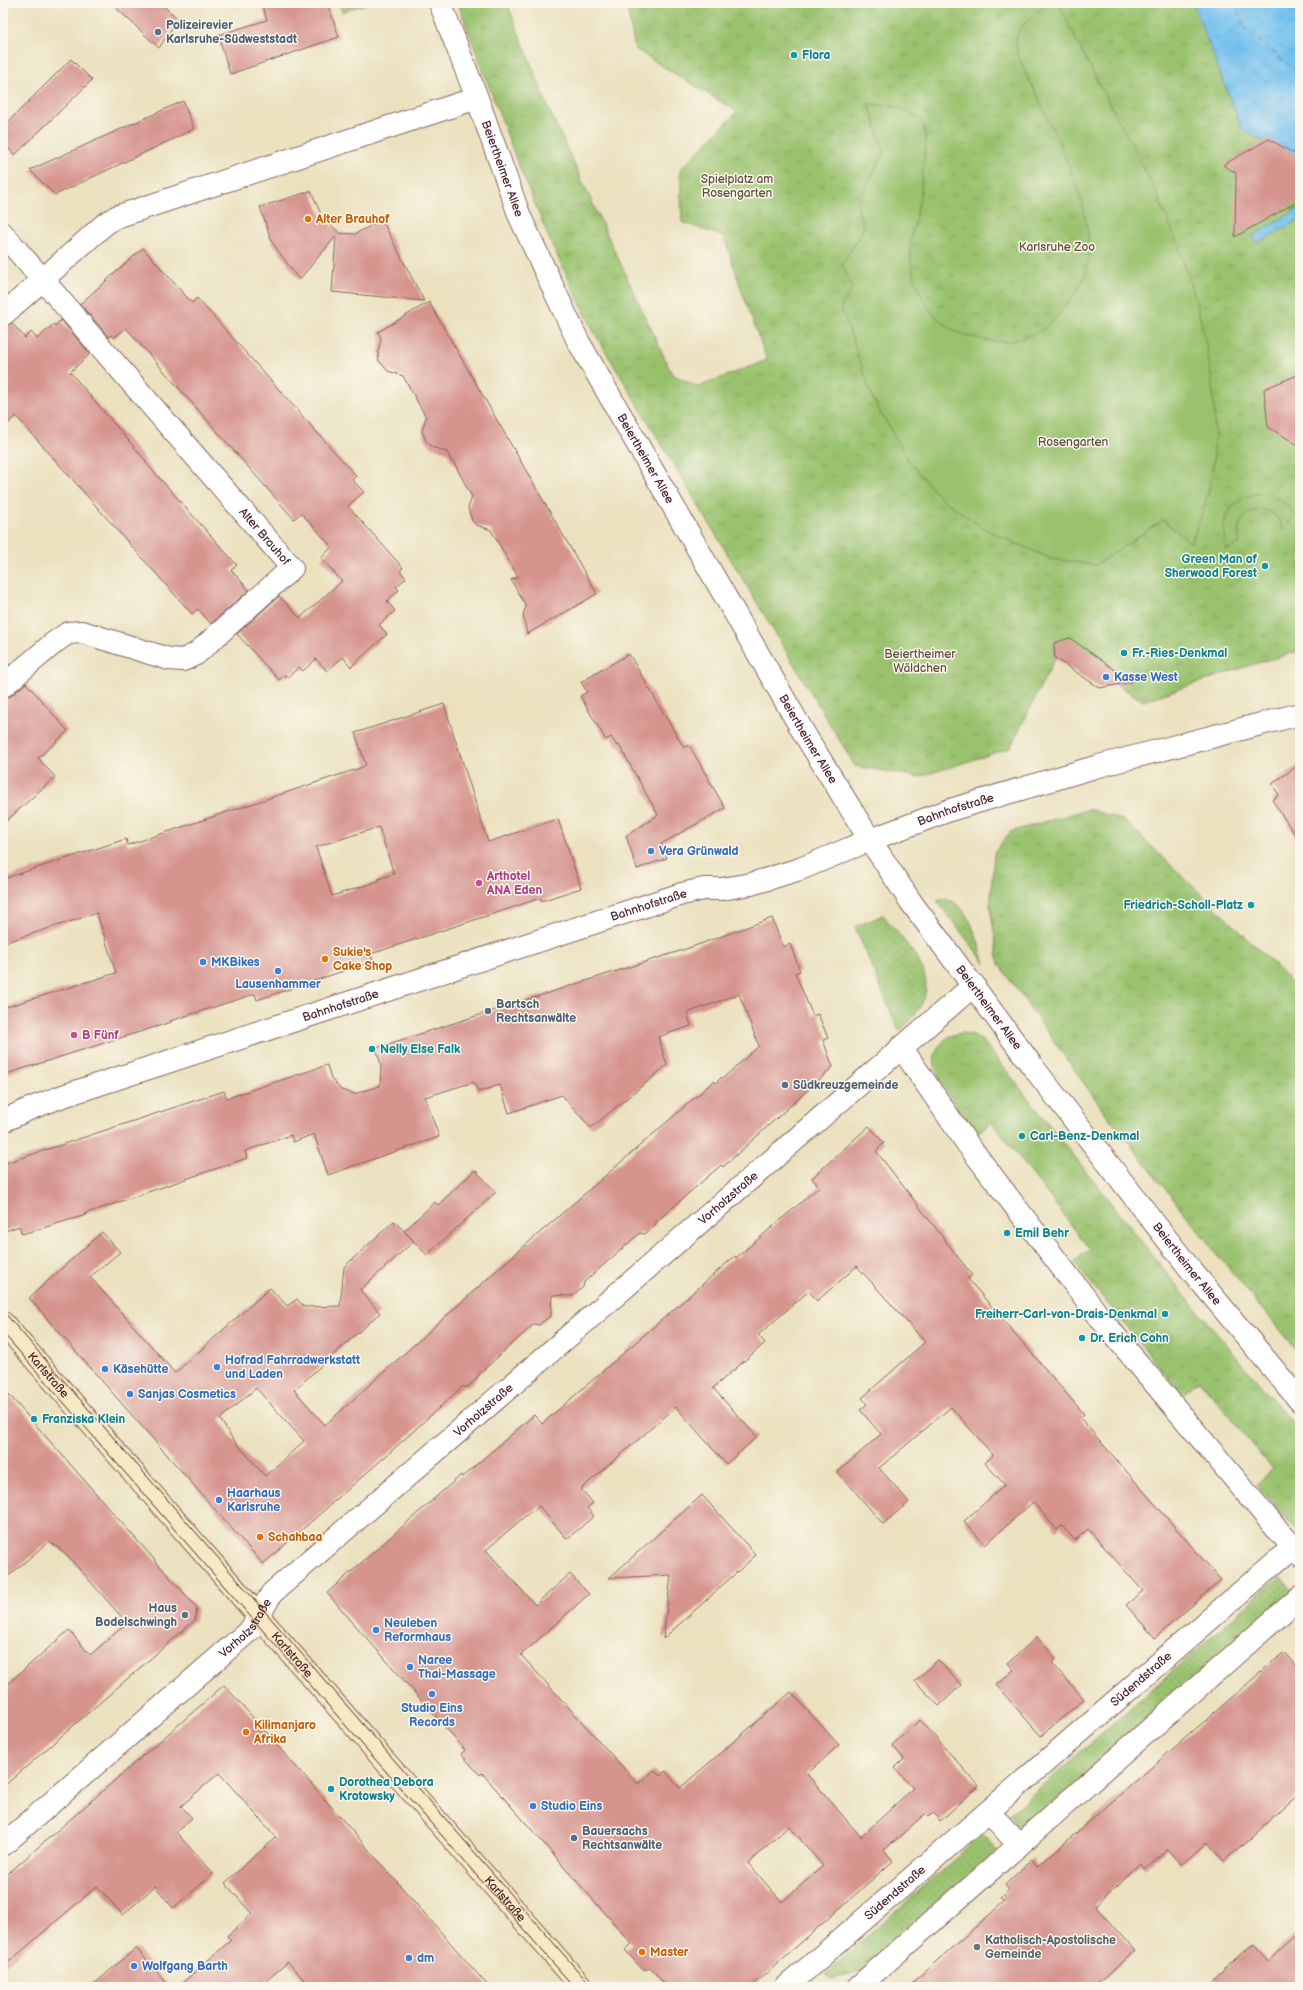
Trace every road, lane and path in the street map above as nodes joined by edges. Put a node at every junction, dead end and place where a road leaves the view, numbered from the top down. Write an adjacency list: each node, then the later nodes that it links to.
1 (440, 3): 2 (street, Beiertheimer Allee)
2 (477, 98): 4 (street); 8 (street, Beiertheimer Allee)
3 (3, 234): 4 (street, Alter Brauhof)
4 (43, 280): 5 (street); 6 (street, Alter Brauhof)
5 (4, 314)
6 (3, 686)
7 (1300, 714): 8 (street, Bahnhofstraße)
8 (870, 840): 9 (street, Beiertheimer Allee); 11 (street, Bahnhofstraße)
9 (974, 985): 10 (street, Vorholzstraße); 13 (street, Beiertheimer Allee)
10 (901, 1047): 14 (street); 16 (street, Vorholzstraße)
11 (3, 1121)
12 (3, 1323): 16 (main road, Karlstraße)
13 (1300, 1401)
14 (1297, 1551): 17 (street, Südendstraße)
15 (1300, 1597): 19 (street)
16 (259, 1615): 18 (street, Vorholzstraße); 21 (main road, Karlstraße)
17 (989, 1812): 19 (street); 20 (street, Südendstraße)
18 (3, 1845)
19 (1019, 1845): 22 (street)
20 (800, 1983)
21 (582, 1987)
22 (858, 1987)

